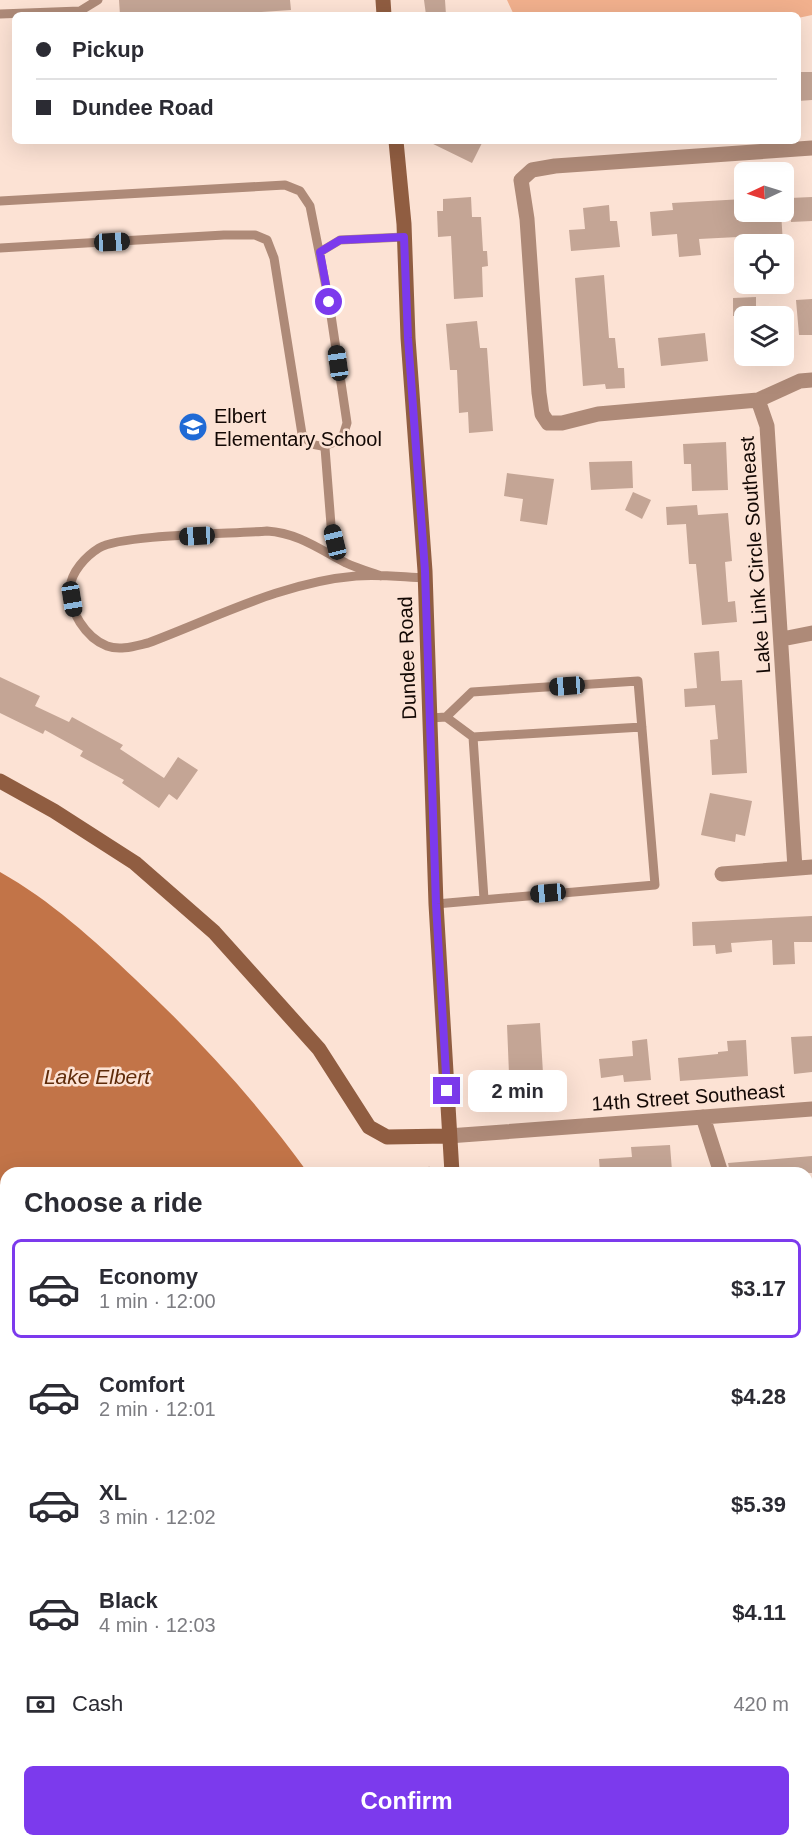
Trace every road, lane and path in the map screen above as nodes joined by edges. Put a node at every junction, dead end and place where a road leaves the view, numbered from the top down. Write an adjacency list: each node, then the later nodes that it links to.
1 (98, 0): 2 (lane)
2 (53, 12)
3 (396, 144): 6 (main road, Dundee Road)
4 (812, 148): 10 (street)
5 (0, 201): 8 (lane)
6 (404, 237): 8 (lane); 14 (main road, Dundee Road)
7 (0, 248): 11 (lane)
8 (320, 252): 11 (lane)
9 (812, 380): 10 (street)
10 (758, 400): 16 (street, Lake Link Circle Southeast)
11 (325, 448): 12 (lane)
12 (339, 559): 13 (lane); 13 (lane)
13 (381, 576): 14 (lane)
14 (425, 578): 17 (main road, Dundee Road)
15 (812, 633): 16 (street)
16 (782, 639): 22 (street, Lake Link Circle Southeast)
17 (439, 718): 18 (lane); 19 (lane); 25 (main road, Dundee Road)
18 (642, 727): 19 (lane); 24 (lane)
19 (473, 737): 24 (lane)
20 (0, 781): 28 (main road, 14th Street Southeast)
21 (812, 867): 22 (street)
22 (795, 868): 23 (street)
23 (722, 874)
24 (484, 898): 25 (lane)
25 (436, 904): 28 (main road, Dundee Road)
26 (812, 1109): 27 (street, 14th Street Southeast)
27 (703, 1117): 28 (street, 14th Street Southeast); 30 (street)
28 (448, 1136): 29 (main road, Dundee Road)
29 (451, 1167)
30 (719, 1167)

